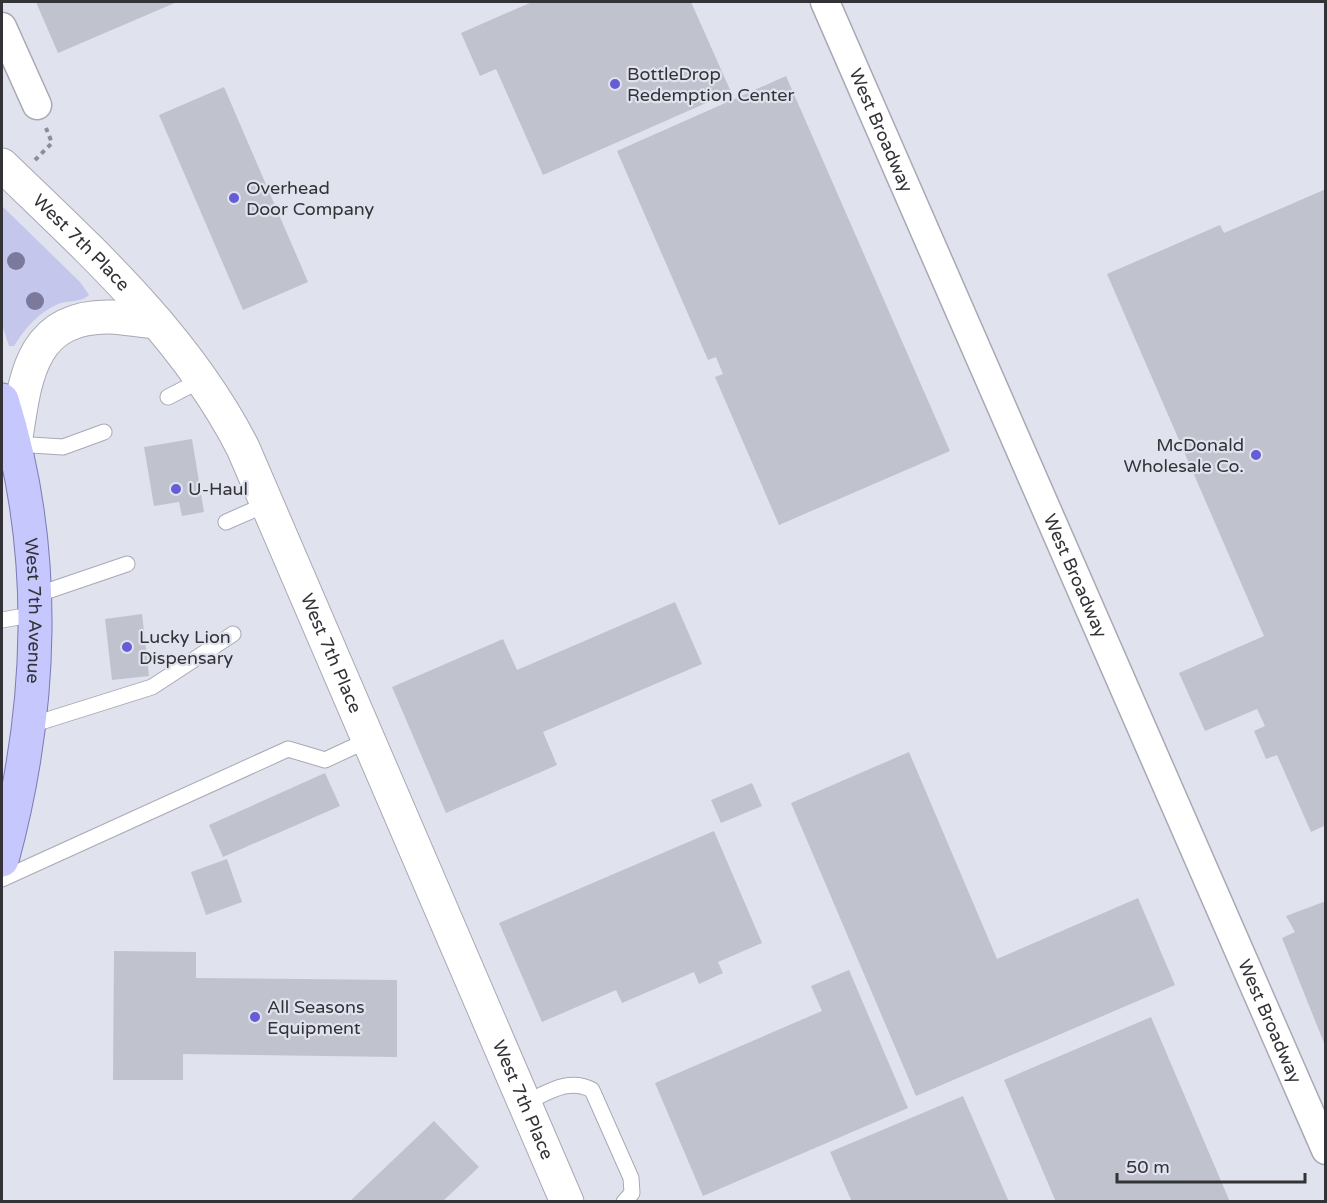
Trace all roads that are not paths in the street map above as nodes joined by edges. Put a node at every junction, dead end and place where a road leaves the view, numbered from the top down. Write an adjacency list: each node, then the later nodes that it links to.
1 (825, 2): 22 (street, West Broadway)
2 (2, 27): 3 (street)
3 (37, 105)
4 (9, 172): 5 (street, West 7th Place)
5 (157, 322): 6 (street, West 7th Place); 10 (street)
6 (203, 379): 7 (lane); 11 (street, West 7th Place)
7 (168, 397)
8 (2, 400): 10 (main road, West 7th Avenue)
9 (104, 432): 10 (lane)
10 (15, 444): 14 (main road, West 7th Avenue)
11 (267, 504): 12 (lane); 18 (street, West 7th Place)
12 (226, 522)
13 (127, 564): 14 (lane)
14 (36, 604): 15 (lane); 17 (main road, West 7th Avenue)
15 (2, 620)
16 (233, 634): 17 (lane)
17 (28, 726): 19 (main road, West 7th Avenue)
18 (368, 740): 20 (lane); 21 (street, West 7th Place)
19 (2, 860)
20 (2, 879)
21 (525, 1103): 23 (street, West 7th Place); 24 (lane)
22 (1326, 1150)
23 (567, 1202)
24 (624, 1202)

